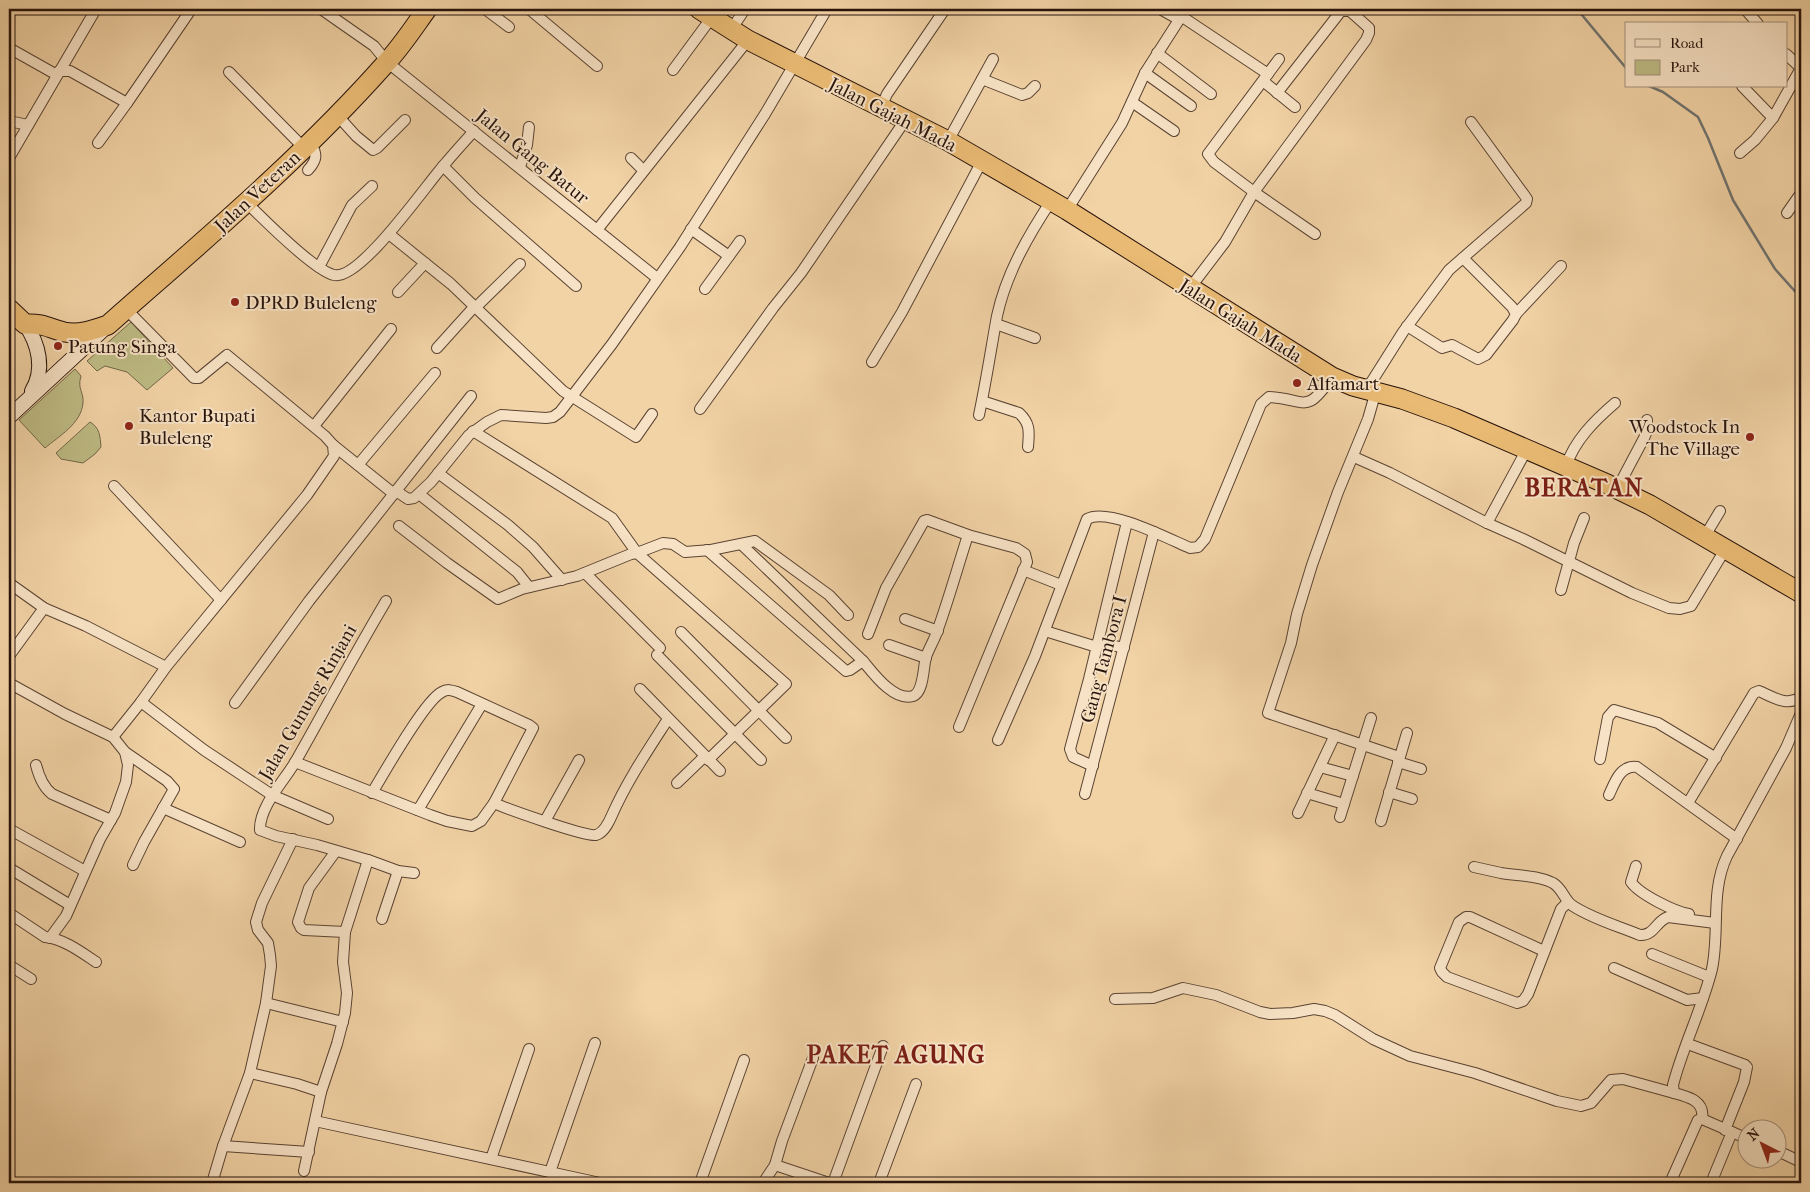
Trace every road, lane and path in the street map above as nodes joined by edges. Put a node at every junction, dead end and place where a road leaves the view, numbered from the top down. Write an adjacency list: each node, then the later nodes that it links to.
1 (96, 9): 29 (street)
2 (321, 9): 23 (street, Jalan Gang Batur)
3 (427, 9): 23 (highway, Jalan Veteran)
4 (485, 9): 15 (street)
5 (529, 9): 25 (street)
6 (744, 9): 16 (street)
7 (827, 9): 24 (street)
8 (946, 9): 40 (street)
9 (1160, 9): 13 (street)
10 (1745, 9): 14 (street)
11 (190, 11): 38 (street)
12 (705, 13): 16 (highway, Jalan Gajah Mada); 27 (street)
13 (1182, 14): 19 (street); 31 (street)
14 (1756, 22)
15 (509, 27)
16 (731, 30): 17 (highway, Jalan Gajah Mada)
17 (748, 40): 24 (highway, Jalan Gajah Mada); 62 (street)
18 (9, 48): 29 (street)
19 (1157, 53): 30 (street); 36 (street)
20 (1788, 56): 26 (street)
21 (993, 59): 32 (street)
22 (1279, 59): 31 (street)
23 (387, 62): 42 (highway, Jalan Veteran); 50 (street, Jalan Gang Batur)
24 (794, 64): 40 (highway, Jalan Gajah Mada); 69 (street)
25 (597, 66)
26 (1801, 68): 43 (street)
27 (673, 70)
28 (229, 72): 54 (street)
29 (58, 73): 38 (street); 48 (street)
30 (1145, 73): 37 (street); 39 (street)
31 (1266, 77): 35 (street); 64 (street)
32 (982, 79): 33 (street); 52 (street)
33 (1035, 86)
34 (1744, 88): 43 (street)
35 (1277, 93): 41 (street); 64 (street)
36 (1211, 94)
37 (1132, 102): 51 (street); 67 (street)
38 (127, 103): 53 (street)
39 (1190, 106)
40 (881, 107): 44 (highway, Jalan Gajah Mada)
41 (1295, 107)
42 (337, 115): 45 (street); 54 (highway, Jalan Veteran)
43 (1774, 118): 55 (street)
44 (906, 119): 52 (highway, Jalan Gajah Mada); 105 (street)
45 (405, 120)
46 (9, 121): 48 (street)
47 (1471, 122): 75 (street)
48 (28, 125): 56 (street)
49 (529, 127): 60 (street)
50 (474, 131): 59 (street); 60 (street, Jalan Gang Batur)
51 (1174, 131)
52 (948, 141): 58 (highway, Jalan Gajah Mada)
53 (98, 143)
54 (307, 145): 61 (street); 66 (highway, Jalan Veteran)
55 (1740, 153)
56 (10, 155)
57 (631, 158): 62 (street)
58 (982, 161): 67 (highway, Jalan Gajah Mada); 96 (street)
59 (443, 166): 71 (street); 81 (street)
60 (520, 167): 70 (street, Jalan Gang Batur)
61 (308, 170)
62 (643, 170): 70 (street)
63 (372, 186): 79 (street)
64 (1254, 192): 72 (street); 82 (street)
65 (1801, 193): 68 (street)
66 (247, 203): 79 (street); 87 (highway, Jalan Veteran)
67 (1059, 206): 82 (highway, Jalan Gajah Mada); 90 (street)
68 (1787, 213)
69 (691, 229): 74 (street); 80 (street)
70 (597, 230): 80 (street, Jalan Gang Batur)
71 (389, 234): 76 (street); 79 (street)
72 (1315, 234)
73 (740, 242): 74 (street)
74 (729, 256): 83 (street)
75 (1463, 258): 88 (street); 92 (street)
76 (425, 264): 84 (street); 85 (street)
77 (520, 264): 85 (street)
78 (1561, 266): 88 (street)
79 (319, 267)
80 (657, 278): 101 (street)
81 (576, 286)
82 (1190, 288): 98 (highway, Jalan Gajah Mada)
83 (705, 289)
84 (398, 292)
85 (475, 307): 95 (street); 101 (street)
86 (9, 309): 89 (highway)
87 (126, 309): 91 (highway, Jalan Veteran); 110 (street)
88 (1516, 314): 92 (street)
89 (25, 324): 91 (highway); 102 (main road)
90 (996, 324): 94 (street); 103 (street)
91 (108, 325): 102 (main road, Jalan Veteran)
92 (1407, 326): 99 (street)
93 (391, 330): 110 (street)
94 (1035, 338)
95 (437, 348)
96 (872, 362)
97 (435, 373): 116 (street)
98 (1332, 377): 99 (highway, Jalan Gajah Mada); 128 (street)
99 (1371, 390): 114 (highway, Jalan Gajah Mada); 115 (street)
100 (471, 396): 121 (street)
101 (571, 398): 106 (street); 111 (street)
102 (26, 400): 108 (main road)
103 (982, 401): 107 (street); 113 (street)
104 (1615, 403): 117 (street)
105 (700, 408)
106 (652, 414)
107 (979, 415)
108 (9, 417)
109 (1647, 420): 120 (street)
110 (314, 426): 112 (street)
111 (473, 431): 118 (street); 134 (street)
112 (333, 445): 116 (street); 144 (street)
113 (1028, 447)
114 (1527, 449): 117 (highway, Jalan Gajah Mada); 126 (street)
115 (1354, 457): 126 (street); 173 (street)
116 (358, 466): 121 (street)
117 (1566, 466): 120 (highway, Jalan Gajah Mada)
118 (438, 473): 122 (street); 138 (street)
119 (114, 486): 144 (street)
120 (1617, 489): 130 (highway, Jalan Gajah Mada)
121 (395, 492): 122 (street); 164 (street)
122 (419, 494): 141 (street)
123 (1720, 511): 130 (street)
124 (1584, 518): 135 (street)
125 (1127, 522): 128 (street); 140 (street); 153 (street)
126 (1487, 523): 135 (street)
127 (399, 526): 141 (street)
128 (1154, 532): 155 (street, Gang Tambora I)
129 (968, 535): 136 (street); 149 (street); 152 (street)
130 (1705, 536): 132 (highway, Jalan Gajah Mada)
131 (741, 544): 133 (street); 147 (street); 158 (street)
132 (1726, 548): 135 (street); 143 (highway, Jalan Gajah Mada)
133 (707, 550): 134 (street); 158 (street)
134 (637, 553): 137 (street); 166 (street)
135 (1569, 563): 142 (street)
136 (1023, 570): 140 (street); 170 (street)
137 (585, 573): 138 (street); 172 (street)
138 (562, 580): 141 (street)
139 (9, 583): 146 (street)
140 (1061, 585): 150 (street)
141 (529, 587)
142 (1561, 590)
143 (1801, 593)
144 (220, 600): 159 (street)
145 (386, 601): 185 (street, Jalan Gunung Rinjani)
146 (44, 608): 156 (street); 159 (street)
147 (848, 615)
148 (905, 619): 149 (street)
149 (938, 631): 157 (street)
150 (1045, 631): 153 (street); 176 (street)
151 (682, 632): 166 (street)
152 (868, 634)
153 (1098, 644): 155 (street); 187 (street)
154 (889, 645): 157 (street)
155 (1124, 648): 187 (street, Gang Tambora I)
156 (9, 656)
157 (926, 658): 158 (street)
158 (863, 661)
159 (166, 667): 163 (street)
160 (9, 683): 174 (street)
161 (640, 689): 169 (street)
162 (1801, 697): 180 (street)
163 (142, 702): 174 (street); 197 (street)
164 (235, 703)
165 (482, 704): 195 (street); 201 (street); 204 (street)
166 (759, 711): 172 (street); 175 (street)
167 (1801, 713): 213 (street)
168 (1372, 718): 177 (street)
169 (668, 719): 179 (street); 209 (street)
170 (959, 727)
171 (1407, 733): 181 (street)
172 (735, 734): 179 (street); 184 (street)
173 (1335, 735): 177 (street); 188 (street)
174 (113, 737): 178 (street)
175 (786, 738)
176 (998, 740)
177 (1363, 745): 181 (street); 191 (street)
178 (125, 752): 203 (street); 208 (street)
179 (706, 758): 190 (street); 192 (street)
180 (1716, 758): 182 (street); 200 (street)
181 (1399, 759): 189 (street); 194 (street)
182 (1600, 759)
183 (579, 760): 209 (street)
184 (761, 760)
185 (296, 762): 195 (street); 197 (street, Jalan Gunung Rinjani)
186 (36, 765): 208 (street)
187 (1093, 766): 196 (street, Gang Tambora I)
188 (1320, 767): 191 (street); 193 (street)
189 (1421, 769)
190 (720, 771)
191 (1353, 776): 202 (street)
192 (676, 783)
193 (1307, 792): 202 (street); 205 (street)
194 (1389, 792): 199 (street); 210 (street)
195 (372, 793): 204 (street)
196 (1085, 794)
197 (272, 795): 207 (street, Jalan Gunung Rinjani); 212 (street)
198 (1610, 795): 200 (street)
199 (1412, 799)
200 (1688, 802): 213 (street)
201 (494, 803): 204 (street); 209 (street)
202 (1344, 804): 206 (street)
203 (164, 808): 214 (street); 217 (street)
204 (418, 810)
205 (1298, 813)
206 (1340, 817)
207 (328, 819)
208 (111, 820): 221 (street)
209 (546, 821)
210 (1381, 821)
211 (9, 829): 221 (street)
212 (293, 839): 215 (street); 240 (street)
213 (1737, 839): 228 (street)
214 (240, 842)
215 (336, 850): 216 (street); 229 (street)
216 (368, 860): 222 (street); 229 (street)
217 (133, 865)
218 (1636, 866): 228 (street)
219 (1474, 867): 224 (street)
220 (9, 868): 225 (street)
221 (85, 871): 225 (street)
222 (398, 871): 223 (street); 227 (street)
223 (414, 872)
224 (1568, 902): 228 (street); 231 (street)
225 (70, 905): 230 (street)
226 (9, 913): 230 (street)
227 (382, 919)
228 (1715, 919): 236 (street)
229 (345, 932): 241 (street)
230 (50, 938): 233 (street)
231 (1544, 951): 231 (street)
232 (1652, 954): 236 (street)
233 (96, 962)
234 (9, 965): 237 (street)
235 (1614, 968): 238 (street)
236 (1709, 977): 238 (street)
237 (31, 979)
238 (1703, 998): 243 (street)
239 (1115, 999): 251 (street)
240 (266, 1002): 241 (street); 248 (street)
241 (343, 1022): 250 (street)
242 (595, 1043): 263 (street)
243 (1688, 1044): 251 (street); 254 (street)
244 (883, 1046): 270 (street)
245 (529, 1049): 259 (street)
246 (813, 1058): 261 (street)
247 (744, 1060): 268 (street)
248 (250, 1073): 250 (street); 256 (street)
249 (916, 1084): 271 (street)
250 (321, 1092): 253 (street)
251 (1674, 1093): 252 (street)
252 (1702, 1119): 254 (street); 272 (street)
253 (315, 1121): 257 (street); 259 (street)
254 (1729, 1131): 255 (street); 273 (street)
255 (1738, 1135)
256 (223, 1146): 257 (street); 266 (street)
257 (309, 1152): 262 (street)
258 (1788, 1156): 260 (street)
259 (491, 1159): 263 (street)
260 (1801, 1162)
261 (775, 1164): 269 (street); 270 (street)
262 (304, 1171)
263 (550, 1172): 267 (street)
264 (9, 1182): 265 (street)
265 (16, 1183)
266 (212, 1183)
267 (600, 1183)
268 (700, 1183)
269 (763, 1183)
270 (831, 1183)
271 (879, 1183)
272 (1670, 1183)
273 (1711, 1183)

